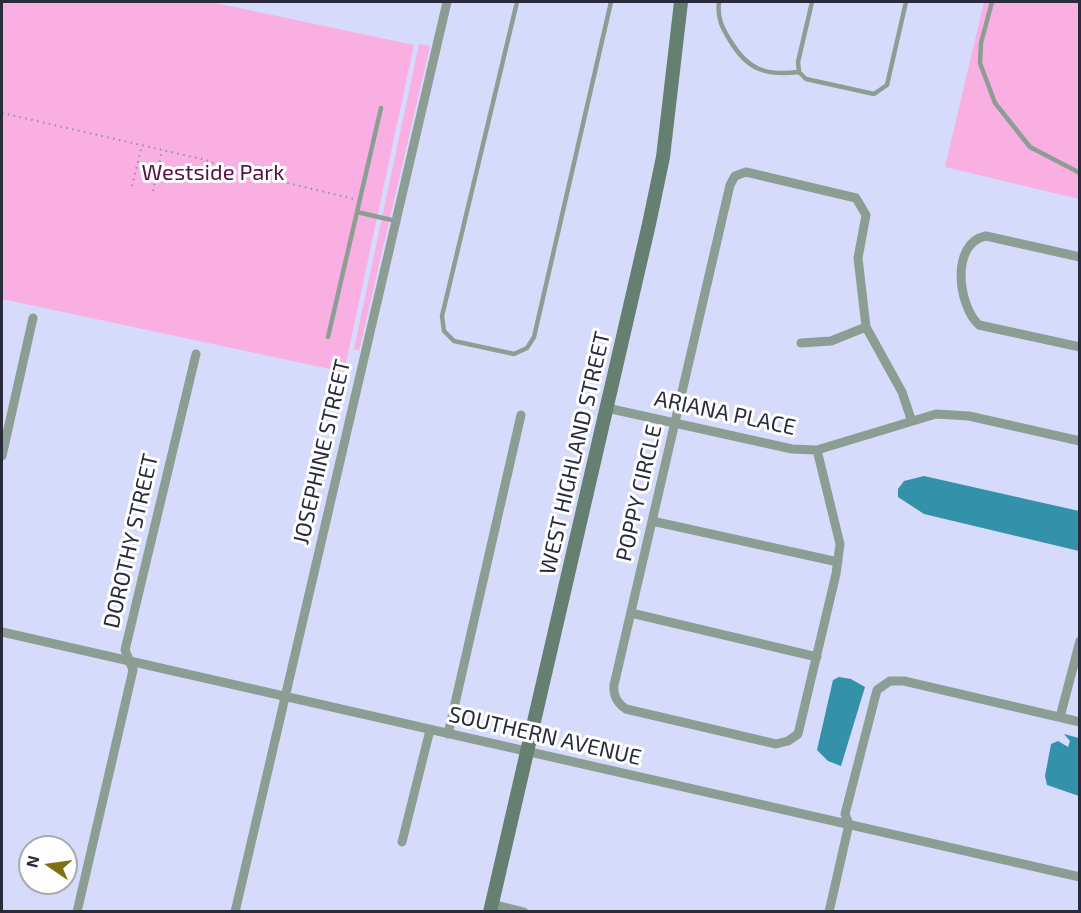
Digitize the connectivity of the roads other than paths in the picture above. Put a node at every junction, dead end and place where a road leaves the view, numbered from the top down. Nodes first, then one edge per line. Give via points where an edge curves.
1 (447, 2) edge
2 (517, 2) edge
3 (611, 2) edge
4 (681, 2) edge
5 (718, 2) edge
6 (812, 2) edge
7 (906, 2) edge
8 (992, 2) edge
9 (799, 72) junction
10 (381, 108) dead end
11 (1080, 173) edge
12 (357, 212) junction
13 (396, 221) junction
14 (1080, 257) edge
15 (33, 318) dead end
16 (866, 327) junction
17 (328, 337) dead end
18 (801, 343) dead end
19 (1080, 347) edge
20 (196, 354) dead end
21 (607, 408) junction
22 (521, 415) dead end
23 (911, 419) junction
24 (675, 423) junction
25 (1080, 441) edge
26 (817, 450) junction
27 (2, 456) edge
28 (652, 521) junction
29 (838, 562) junction
30 (631, 613) junction
31 (2, 632) edge
32 (1080, 641) edge
33 (817, 657) junction
34 (129, 661) junction
35 (285, 696) junction
36 (1060, 717) junction
37 (1080, 722) edge
38 (430, 730) junction
39 (448, 734) junction
40 (526, 751) junction
41 (849, 824) junction
42 (402, 842) dead end
43 (1079, 876) edge
44 (491, 908) edge
45 (77, 912) edge
46 (235, 912) edge
47 (524, 912) edge
48 (829, 912) edge

1 - 13 street, JOSEPHINE STREET
2 - 3 lane via 442,316 444,331 454,341 514,354 527,348 534,337
4 - 21 street, WEST HIGHLAND STREET via 663,157
5 - 9 lane via 720,21 741,58 760,70
6 - 9 lane
7 - 9 lane via 887,85 882,91 866,93 843,88 806,79
8 - 11 lane via 980,63 995,103 1030,147
10 - 12 lane
12 - 13 lane
12 - 17 lane
13 - 35 street, JOSEPHINE STREET
14 - 19 street via 986,236 967,246 961,274 969,314 979,325
15 - 27 street
16 - 18 street via 831,341
16 - 23 street, POPPY CIRCLE via 902,392
16 - 24 street, POPPY CIRCLE via 858,258 866,215 860,202 739,173 730,185
20 - 34 street, DOROTHY STREET via 125,650
21 - 24 street, ARIANA PLACE
21 - 40 street, WEST HIGHLAND STREET
22 - 39 street
23 - 25 street, ARIANA PLACE via 936,414 969,416
23 - 26 street, ARIANA PLACE
24 - 26 street, ARIANA PLACE via 782,448
24 - 28 street, POPPY CIRCLE
26 - 29 street, POPPY CIRCLE via 839,537
28 - 29 street
28 - 30 street, POPPY CIRCLE
29 - 33 street, POPPY CIRCLE
30 - 33 street
30 - 33 street, POPPY CIRCLE via 613,692 626,709 776,744 788,741 794,739 800,728
31 - 34 street, SOUTHERN AVENUE
32 - 36 street
34 - 35 street, SOUTHERN AVENUE
34 - 45 street, DOROTHY STREET via 133,670
35 - 38 street, SOUTHERN AVENUE
35 - 46 street, JOSEPHINE STREET
36 - 37 street
36 - 41 street via 903,681 884,684 873,697 845,814
38 - 39 street, SOUTHERN AVENUE
38 - 42 street
39 - 40 street, SOUTHERN AVENUE
40 - 41 street, SOUTHERN AVENUE
40 - 44 street, WEST HIGHLAND STREET
41 - 43 street, SOUTHERN AVENUE
41 - 48 street
44 - 47 street

